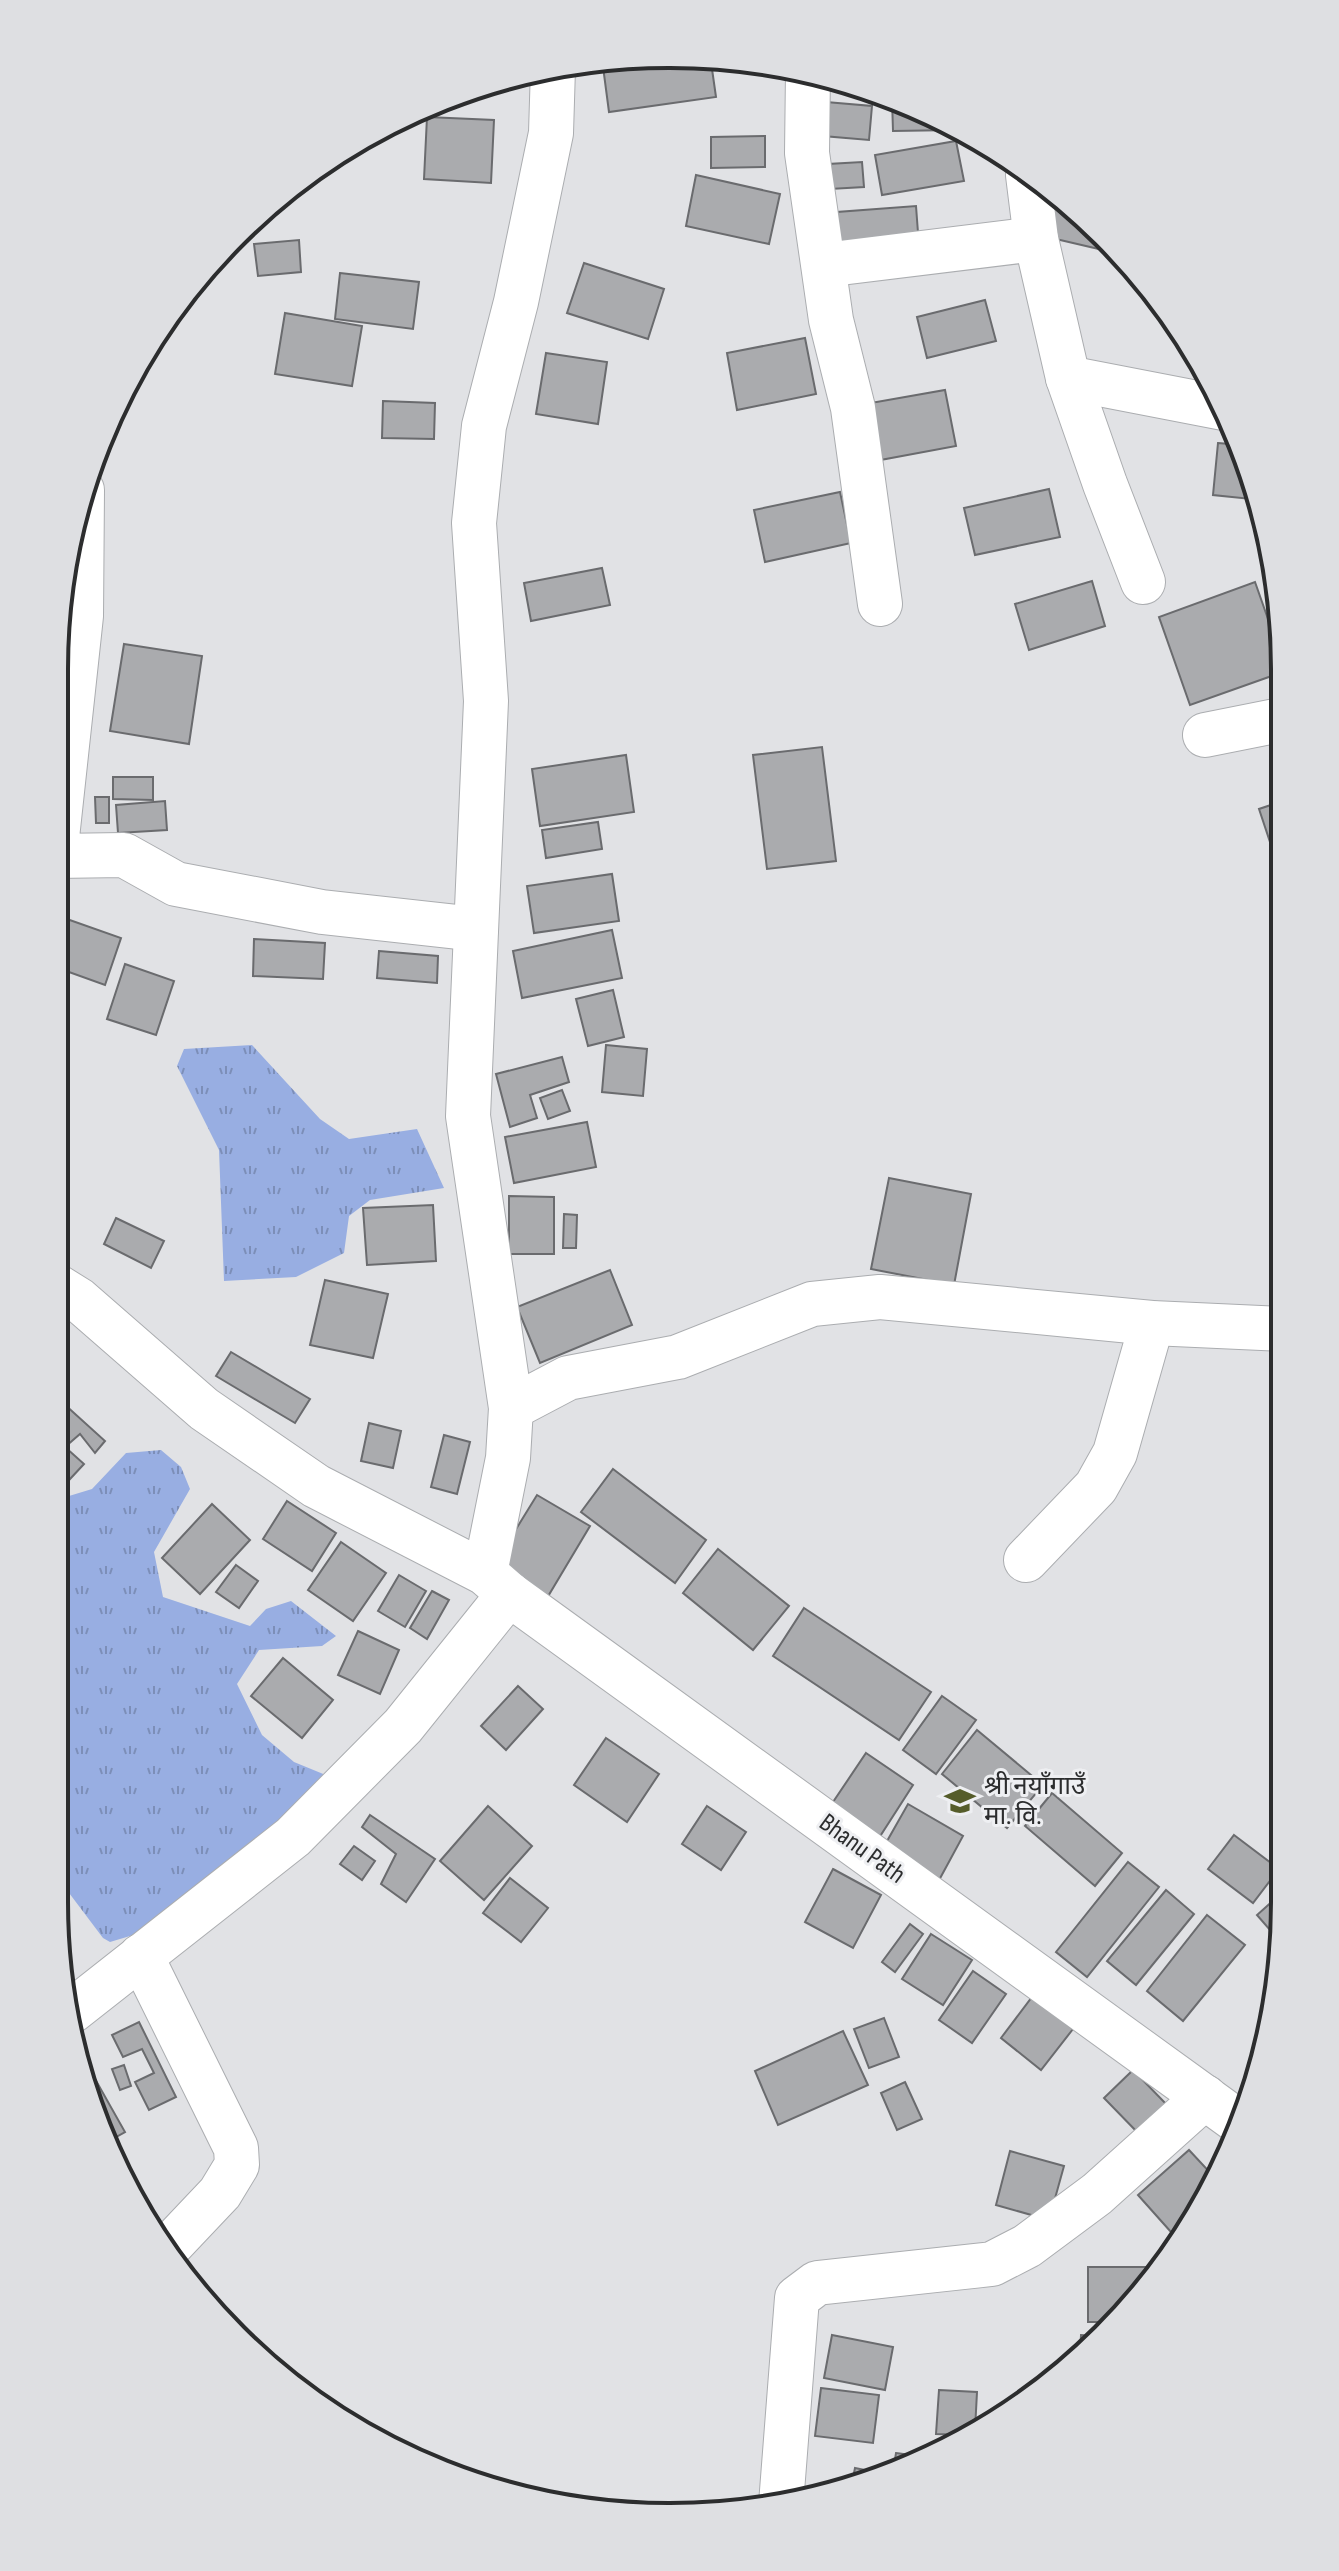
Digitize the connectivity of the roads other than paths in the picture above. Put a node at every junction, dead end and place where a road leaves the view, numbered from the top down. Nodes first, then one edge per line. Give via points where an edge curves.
1 (553, 80) edge
2 (808, 84) edge
3 (1030, 187) edge
4 (1036, 239) junction
5 (824, 265) junction
6 (1068, 378) junction
7 (1210, 406) edge
8 (82, 545) edge
9 (1143, 582) dead end
10 (880, 604) dead end
11 (1271, 722) edge
12 (1205, 735) dead end
13 (68, 736) edge
14 (68, 856) edge
15 (476, 929) junction
16 (68, 1293) edge
17 (1152, 1323) junction
18 (1271, 1328) edge
19 (511, 1408) junction
20 (1026, 1560) dead end
21 (497, 1583) junction
22 (141, 1956) junction
23 (78, 2006) edge
24 (1205, 2097) junction
25 (1231, 2116) edge
26 (173, 2242) edge
27 (782, 2492) edge

1 - 15 street via 551,133 484,426 474,523 486,701
2 - 5 street via 807,153
3 - 4 street
4 - 5 street
4 - 6 street
5 - 10 street via 831,320 853,408
6 - 7 street
6 - 9 street
8 - 13 street via 81,616
11 - 12 street
14 - 15 street via 124,855 176,884 322,912
15 - 19 street via 468,1116
16 - 21 street, Bhanu Path via 204,1409 316,1486
17 - 18 street
17 - 19 street via 880,1297 812,1304 678,1357 568,1378
17 - 20 street via 1115,1453 1096,1487
19 - 21 street
21 - 22 street via 403,1726 293,1837
21 - 24 street, Bhanu Path
22 - 23 street
22 - 26 street via 236,2148 237,2165 220,2193
24 - 25 street, Bhanu Path
24 - 27 street via 1097,2194 1027,2246 992,2264 817,2283 797,2298

